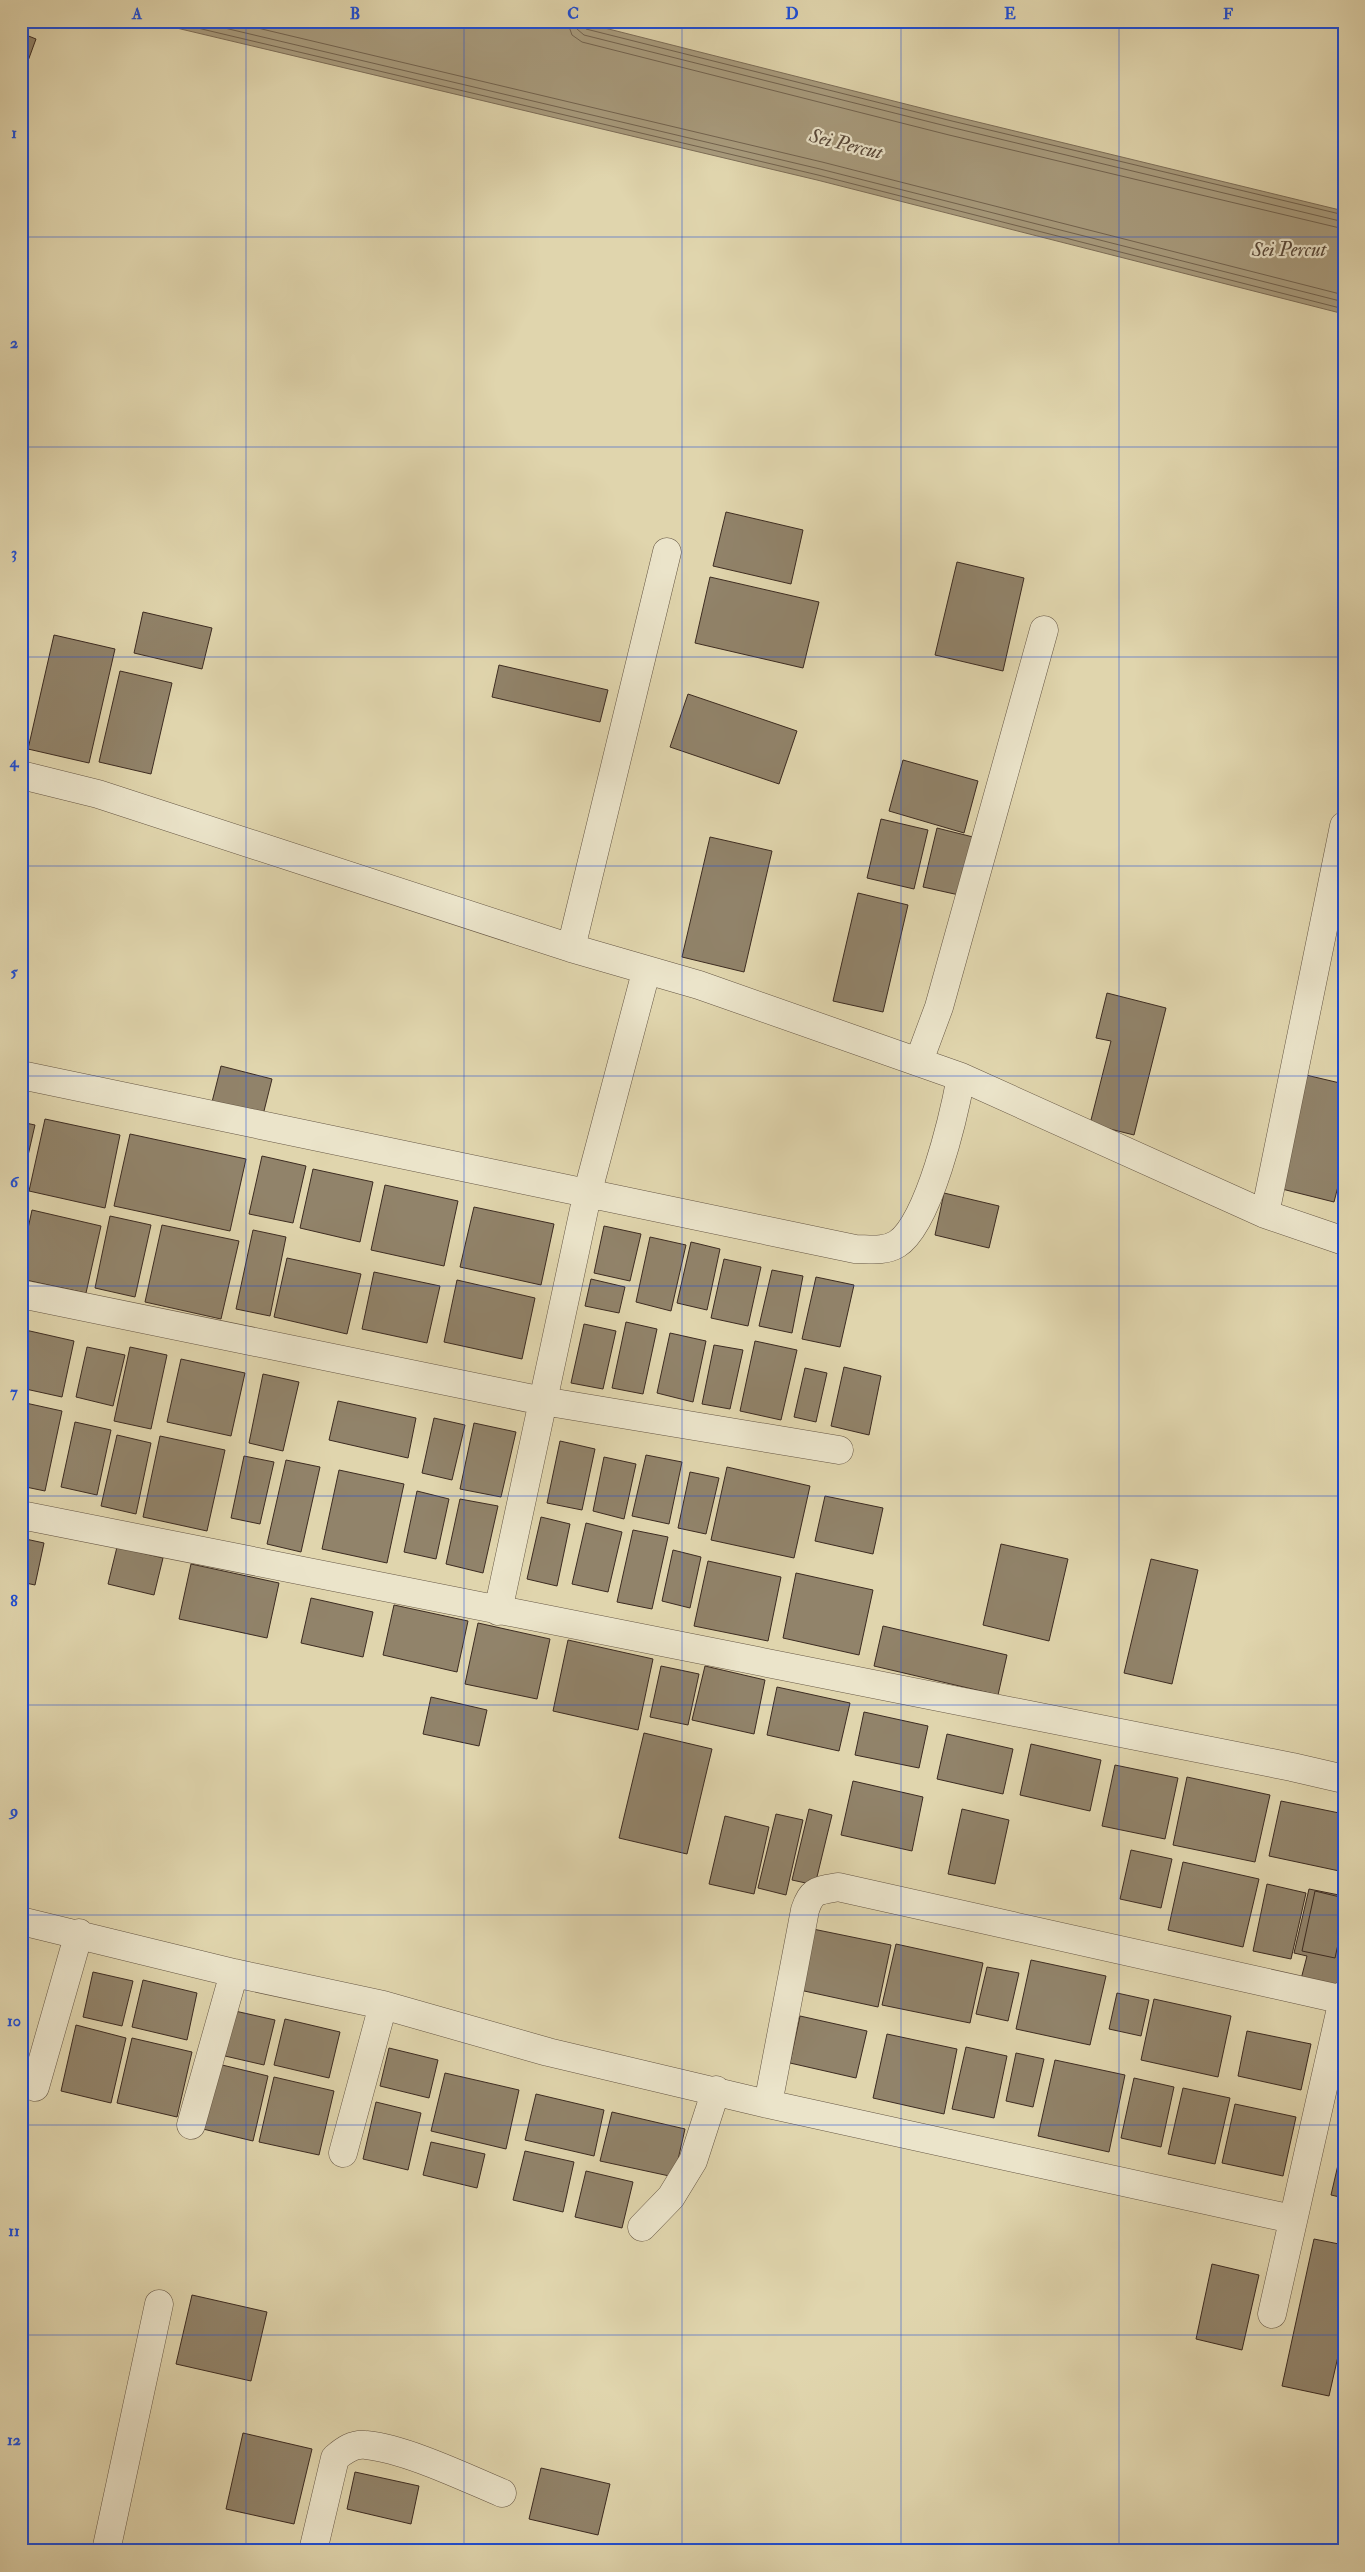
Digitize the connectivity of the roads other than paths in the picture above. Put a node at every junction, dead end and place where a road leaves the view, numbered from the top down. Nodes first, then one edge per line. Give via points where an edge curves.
1 (667, 552) dead end
2 (1044, 630) dead end
3 (21, 775) edge
4 (1344, 826) edge
5 (571, 948) junction
6 (646, 972) junction
7 (919, 1061) junction
8 (21, 1075) edge
9 (961, 1077) junction
10 (588, 1191) junction
11 (1265, 1214) junction
12 (1344, 1241) edge
13 (21, 1294) edge
14 (543, 1401) junction
15 (839, 1450) dead end
16 (21, 1515) edge
17 (498, 1611) junction
18 (1344, 1779) edge
19 (21, 1920) edge
20 (80, 1933) junction
21 (234, 1972) junction
22 (1343, 1998) edge
23 (383, 2005) junction
24 (35, 2087) dead end
25 (716, 2090) junction
26 (768, 2104) junction
27 (191, 2125) dead end
28 (343, 2153) dead end
29 (1292, 2219) junction
30 (642, 2227) dead end
31 (159, 2304) dead end
32 (1272, 2314) dead end
33 (502, 2493) dead end
34 (106, 2551) edge
35 (313, 2551) edge

1 - 5 street
2 - 7 street via 939,1007
3 - 5 street via 107,797
4 - 11 street
5 - 6 street
6 - 7 street via 699,985
6 - 10 street
7 - 9 street
8 - 10 street
9 - 10 street via 937,1172 912,1231 897,1244 883,1250 855,1249
9 - 11 street
10 - 14 street
11 - 12 street
13 - 14 street
14 - 15 street
14 - 17 street
16 - 17 street
17 - 18 street
19 - 20 street
20 - 21 street
20 - 24 street
21 - 23 street
21 - 27 street
22 - 26 street via 838,1887 809,1896
22 - 29 street
23 - 25 street via 548,2052
23 - 28 street
25 - 26 street
25 - 30 street via 693,2161 671,2197
26 - 29 street
29 - 32 street
31 - 34 street
33 - 35 street via 413,2457 365,2444 346,2448 336,2458

